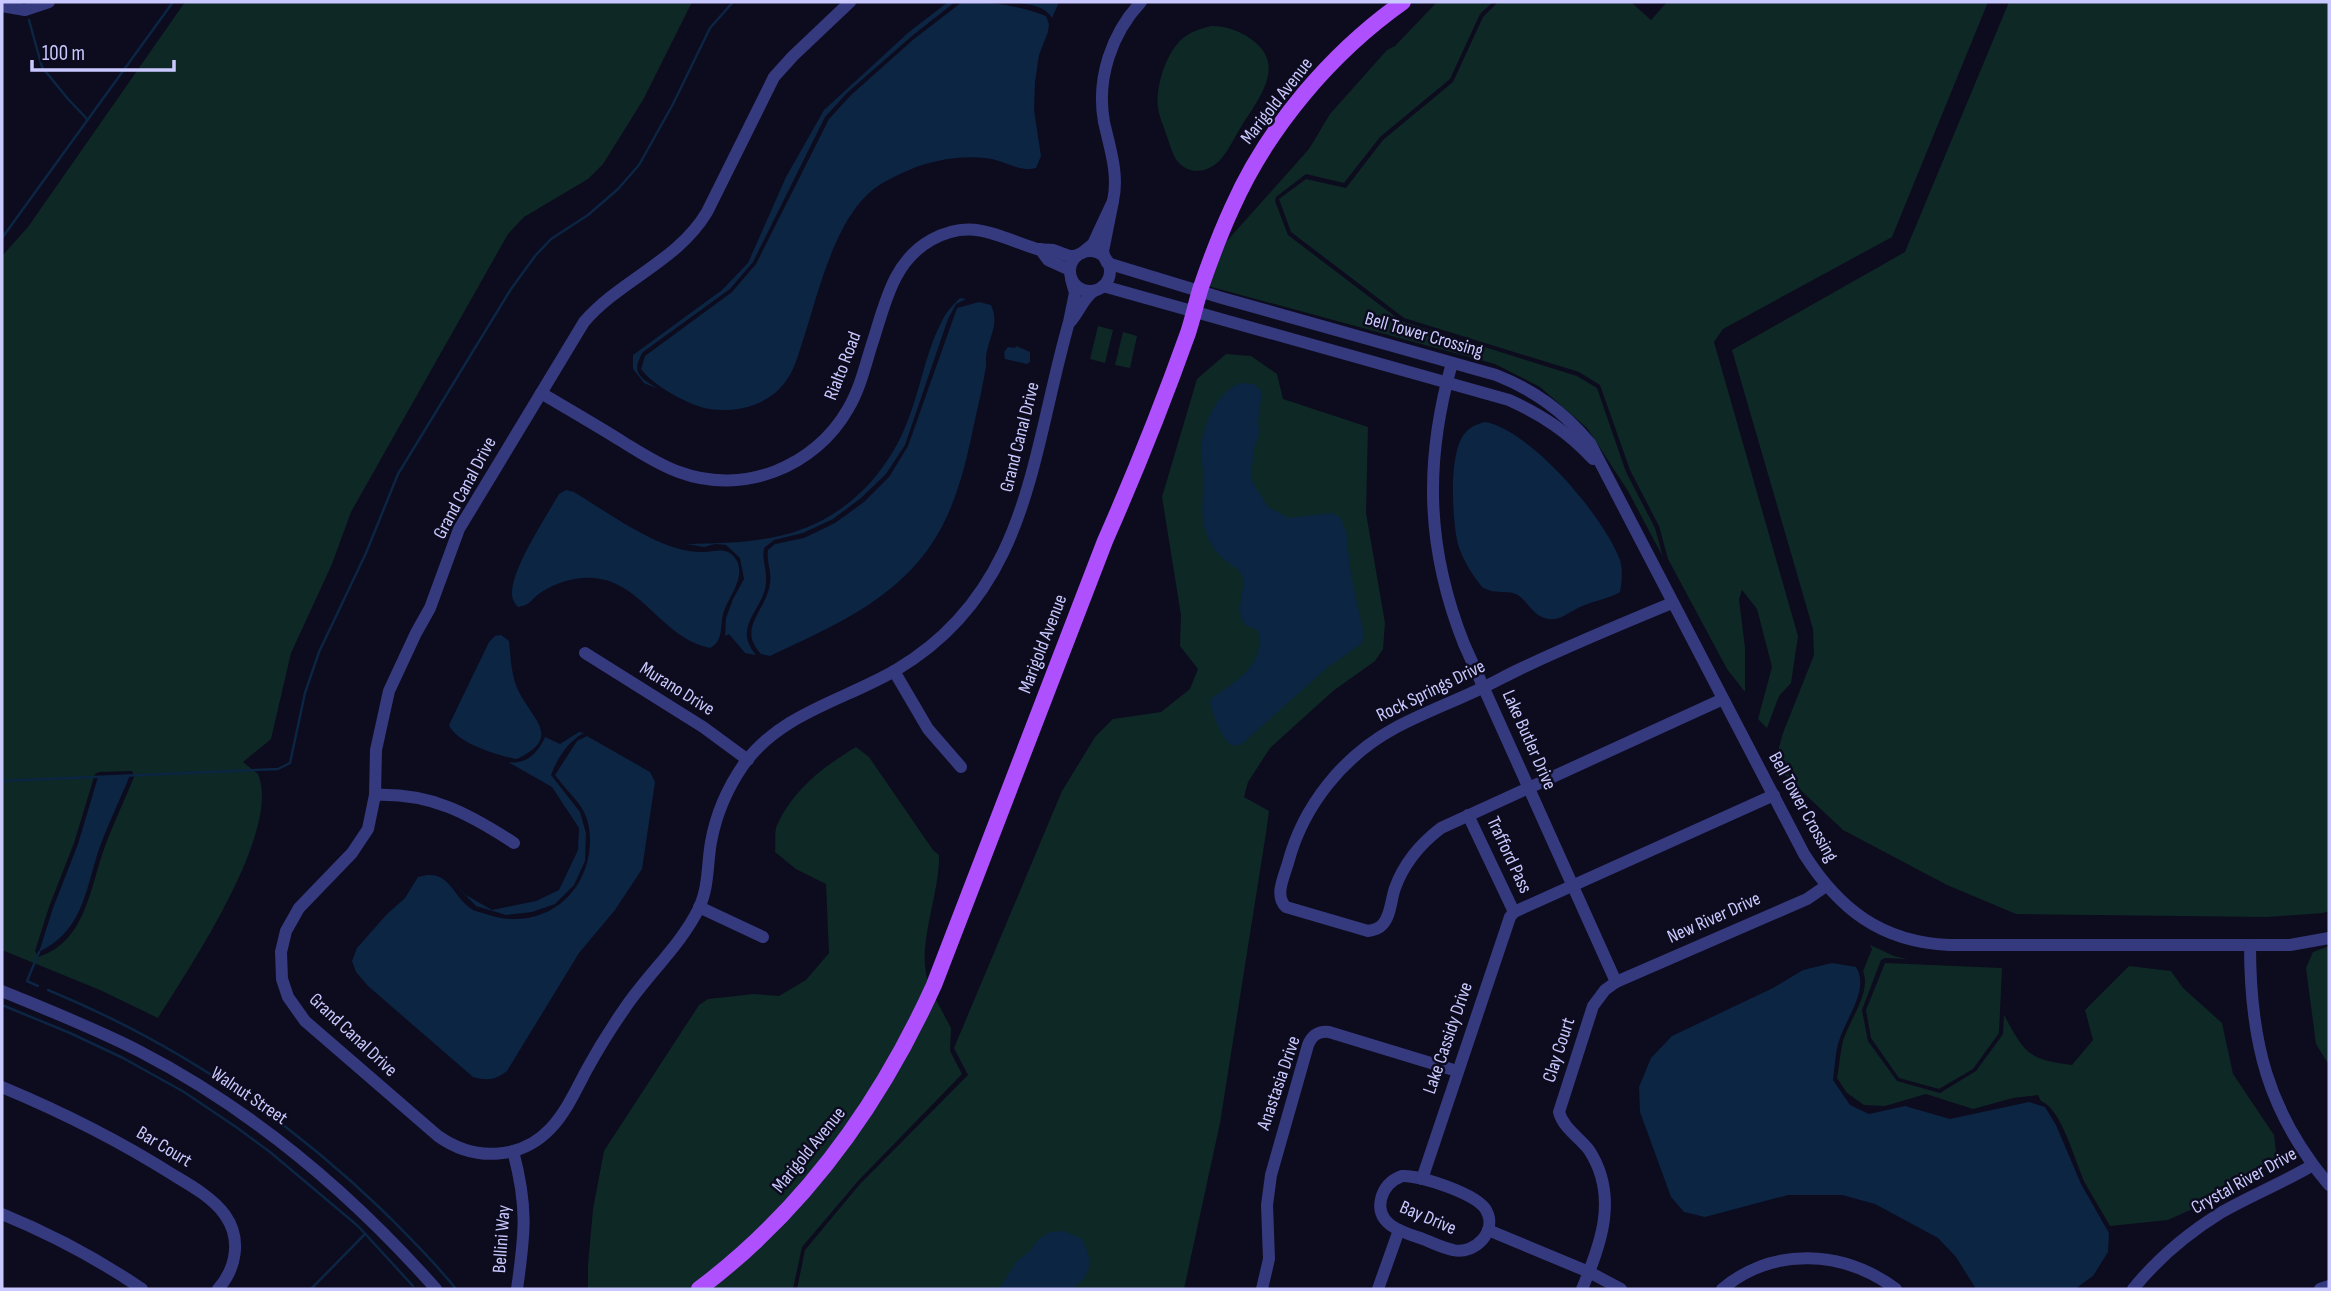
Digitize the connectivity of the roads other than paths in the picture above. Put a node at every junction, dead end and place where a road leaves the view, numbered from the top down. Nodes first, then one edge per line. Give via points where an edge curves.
1 (49, 2) edge
2 (850, 2) edge
3 (1141, 2) edge
4 (1403, 2) edge
5 (2, 6) edge
6 (1113, 201) junction
7 (1040, 249) junction
8 (1080, 254) junction
9 (1106, 261) junction
10 (1070, 275) junction
11 (1098, 288) junction
12 (1200, 292) junction
13 (1195, 312) junction
14 (1283, 315) junction
15 (1069, 322) junction
16 (1278, 334) junction
17 (1452, 363) junction
18 (1446, 383) junction
19 (541, 393) junction
20 (1602, 470) junction
21 (1672, 603) junction
22 (585, 653) dead end
23 (894, 671) junction
24 (1484, 687) junction
25 (1723, 699) junction
26 (747, 760) junction
27 (961, 767) dead end
28 (1529, 787) junction
29 (375, 795) junction
30 (1774, 795) junction
31 (1468, 814) junction
32 (514, 843) dead end
33 (1573, 886) junction
34 (1826, 886) junction
35 (699, 907) junction
36 (1514, 912) junction
37 (763, 937) dead end
38 (2329, 938) edge
39 (2250, 945) junction
40 (1616, 982) junction
41 (2, 991) edge
42 (1457, 1071) junction
43 (2, 1087) edge
44 (513, 1152) junction
45 (2313, 1165) junction
46 (1422, 1179) junction
47 (2329, 1185) edge
48 (2, 1214) edge
49 (1399, 1230) junction
50 (1488, 1230) junction
51 (1589, 1272) junction
52 (2329, 1286) edge
53 (142, 1289) edge
54 (218, 1289) edge
55 (436, 1289) edge
56 (517, 1289) edge
57 (699, 1289) edge
58 (1262, 1289) edge
59 (1378, 1289) edge
60 (1581, 1289) edge
61 (1621, 1289) edge
62 (1722, 1289) edge
63 (1896, 1289) edge
64 (2133, 1289) edge
65 (2320, 1289) edge

1 - 5 street via 25,10
2 - 19 street, Grand Canal Drive via 774,77 695,230 590,314
3 - 6 street via 1116,38 1103,82 1104,118 1116,176
4 - 12 main road, Marigold Avenue via 1338,58 1271,137 1232,208
6 - 8 street via 1093,244
6 - 9 street via 1103,247
7 - 8 street, Rialto Road
7 - 10 street, Rialto Road
7 - 19 street, Rialto Road via 970,229 950,232 921,246 893,282 845,415 810,453 762,476 716,480 681,473
8 - 9 street via 1097,253
8 - 10 street via 1072,262
9 - 11 street via 1109,274
9 - 12 street, Bell Tower Crossing
10 - 11 street via 1080,289
10 - 15 street, Grand Canal Drive via 1075,293
11 - 13 street, Bell Tower Crossing
11 - 15 street, Grand Canal Drive
12 - 13 main road, Marigold Avenue
12 - 14 street, Bell Tower Crossing
13 - 16 street, Bell Tower Crossing
13 - 57 main road, Marigold Avenue via 917,1021 881,1087 824,1169 758,1240
14 - 16 street
14 - 17 street, Bell Tower Crossing
15 - 23 street, Grand Canal Drive via 1026,496 1000,561 983,590 952,626
16 - 18 street, Bell Tower Crossing
17 - 18 street, Lake Butler Drive
17 - 20 street, Bell Tower Crossing via 1517,383 1554,406 1590,443
18 - 20 street, Bell Tower Crossing via 1509,400 1548,419 1575,439
18 - 24 street, Lake Butler Drive via 1434,454 1434,538 1445,592
19 - 29 street, Grand Canal Drive via 459,529 441,584 389,691 376,750
20 - 21 street, Bell Tower Crossing
21 - 24 street, Rock Springs Drive
21 - 25 street, Bell Tower Crossing
22 - 26 street, Murano Drive
23 - 26 street, Grand Canal Drive via 805,713
23 - 27 street via 928,729
24 - 28 street, Lake Butler Drive
24 - 31 street, Rock Springs Drive via 1393,729 1339,771 1314,802 1297,837 1280,893 1282,903 1375,930 1385,923 1395,888 1415,852 1441,828
25 - 28 street, Rock Springs Drive
25 - 30 street, Bell Tower Crossing
26 - 35 street, Grand Canal Drive via 717,816
28 - 31 street, Rock Springs Drive
28 - 33 street, Lake Butler Drive
29 - 32 street via 399,794 461,810
29 - 44 street, Grand Canal Drive via 371,820 358,846 290,923 281,952 288,997 305,1021 447,1143 481,1154
30 - 33 street
30 - 34 street, Bell Tower Crossing
31 - 36 street, Trafford Pass
33 - 36 street
33 - 40 street
34 - 39 street, Bell Tower Crossing via 1864,920 1924,943
34 - 40 street, New River Drive via 1807,899
35 - 37 street
35 - 44 street, Grand Canal Drive via 626,1007 560,1118 536,1141
36 - 42 street, Lake Cassidy Drive
38 - 39 street, Bell Tower Crossing via 2290,945
39 - 45 street via 2253,1019 2263,1066 2283,1115
40 - 51 street, Clay Court via 1593,1006 1560,1107 1563,1122 1594,1159 1604,1190 1603,1231
41 - 55 street, Walnut Street via 136,1050 250,1119 352,1201
42 - 46 street, Lake Cassidy Drive
42 - 58 street, Anastasia Drive via 1329,1032 1312,1037 1270,1175 1269,1259
43 - 54 street, Bar Court via 107,1136 220,1208 232,1226 235,1247 230,1272
44 - 56 street, Bellini Way via 526,1216
45 - 47 street
45 - 64 street, Crystal River Drive via 2200,1227 2164,1255
46 - 49 street, Bay Drive via 1397,1178 1383,1193 1382,1214
46 - 50 street, Bay Drive via 1476,1200 1486,1209
48 - 53 street via 81,1251
49 - 50 street, Bay Drive via 1461,1251 1478,1245
49 - 59 street
50 - 51 street
51 - 60 street, Clay Court
51 - 61 street
52 - 65 street
62 - 63 street via 1743,1274 1793,1258 1849,1264

